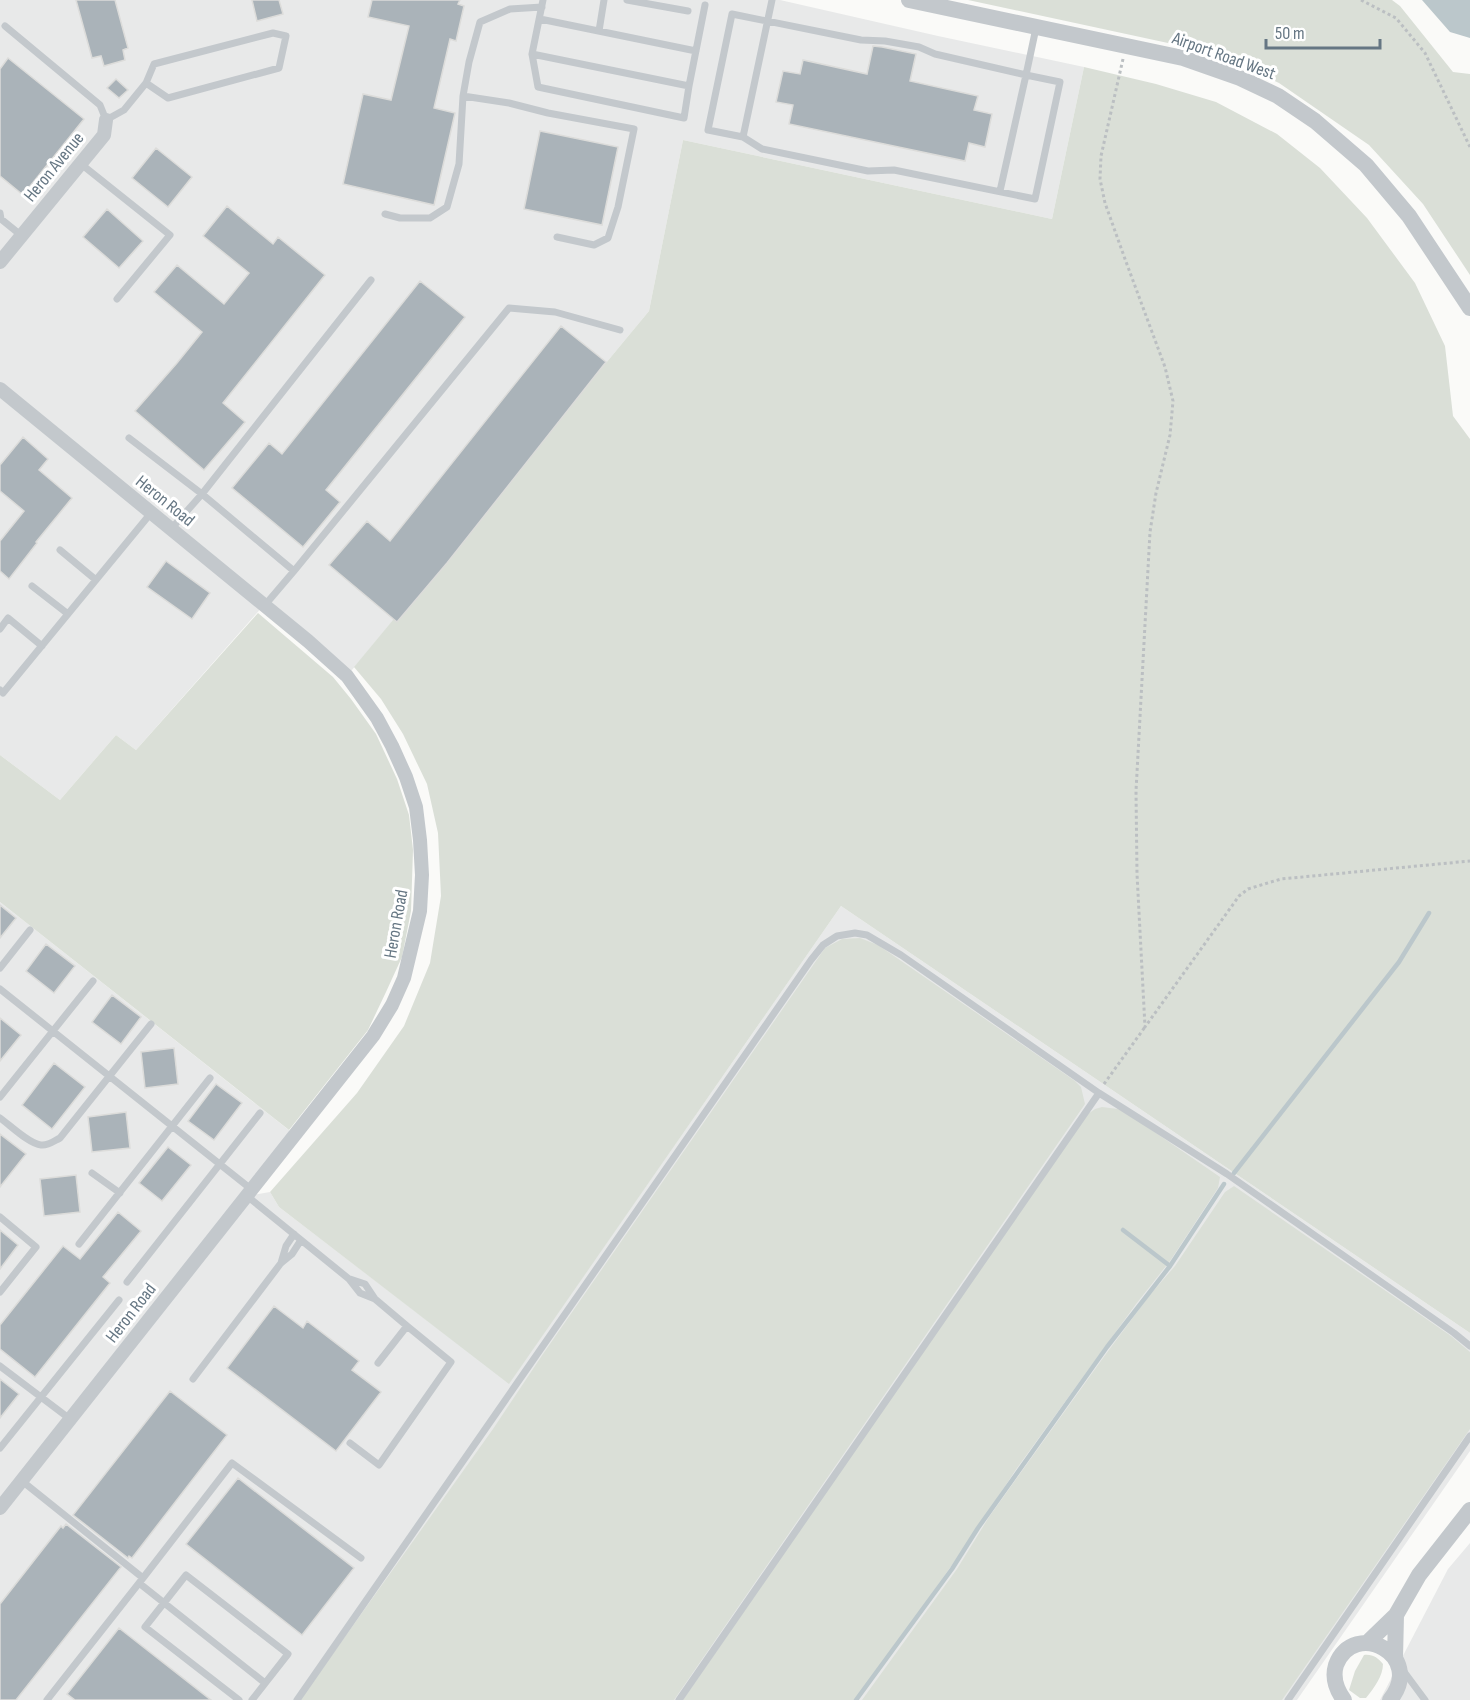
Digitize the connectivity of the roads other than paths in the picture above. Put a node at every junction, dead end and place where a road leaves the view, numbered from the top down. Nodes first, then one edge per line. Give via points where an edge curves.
1 (604, 0) edge
2 (627, 0) edge
3 (772, 0) edge
4 (909, 0) edge
5 (543, 4) edge
6 (705, 5) dead end
7 (688, 11) dead end
8 (540, 19) junction
9 (768, 21) junction
10 (1036, 26) junction
11 (5, 27) dead end
12 (599, 31) junction
13 (696, 51) junction
14 (532, 54) junction
15 (1026, 75) junction
16 (146, 83) junction
17 (689, 86) junction
18 (464, 96) junction
19 (106, 120) junction
20 (743, 137) junction
21 (81, 164) junction
22 (1000, 191) junction
23 (0, 213) edge
24 (385, 214) dead end
25 (21, 236) junction
26 (557, 237) dead end
27 (0, 262) edge
28 (372, 280) dead end
29 (117, 299) dead end
30 (1470, 308) edge
31 (620, 330) dead end
32 (0, 390) edge
33 (129, 438) dead end
34 (202, 494) junction
35 (151, 513) junction
36 (171, 529) junction
37 (60, 550) dead end
38 (294, 571) junction
39 (96, 580) junction
40 (32, 586) dead end
41 (265, 605) junction
42 (68, 614) junction
43 (0, 628) edge
44 (42, 646) junction
45 (0, 690) edge
46 (30, 930) dead end
47 (0, 968) edge
48 (93, 981) dead end
49 (0, 988) edge
50 (151, 1024) dead end
51 (54, 1031) junction
52 (109, 1075) junction
53 (210, 1078) dead end
54 (1099, 1093) junction
55 (0, 1097) edge
56 (260, 1113) dead end
57 (0, 1118) edge
58 (173, 1125) junction
59 (220, 1163) junction
60 (92, 1173) dead end
61 (249, 1192) junction
62 (120, 1193) junction
63 (0, 1218) edge
64 (294, 1234) junction
65 (302, 1240) junction
66 (79, 1244) dead end
67 (281, 1263) junction
68 (127, 1282) dead end
69 (0, 1292) edge
70 (119, 1300) dead end
71 (407, 1326) junction
72 (1470, 1346) edge
73 (378, 1363) dead end
74 (0, 1366) edge
75 (193, 1380) dead end
76 (40, 1397) junction
77 (70, 1419) junction
78 (1470, 1436) edge
79 (350, 1443) dead end
80 (0, 1448) edge
81 (21, 1481) junction
82 (0, 1508) edge
83 (1470, 1510) edge
84 (361, 1558) dead end
85 (141, 1581) junction
86 (164, 1603) junction
87 (1396, 1615) junction
88 (1367, 1643) junction
89 (1397, 1661) junction
90 (265, 1683) junction
91 (1340, 1697) edge
92 (47, 1700) edge
93 (239, 1700) edge
94 (252, 1700) edge
95 (297, 1700) edge
96 (679, 1700) edge
97 (1288, 1700) edge
98 (1391, 1700) edge
99 (1425, 1700) edge

1 - 12 lane
2 - 7 lane
3 - 9 lane
4 - 10 street, Airport Road West
5 - 8 lane
5 - 18 lane via 510,9 480,22
6 - 13 lane
8 - 12 lane
8 - 14 lane
9 - 15 lane via 919,47
9 - 20 lane
9 - 20 lane via 732,14 708,130
10 - 15 lane
10 - 30 street, Airport Road West via 1183,58 1278,96 1315,121 1366,165 1409,216
11 - 19 lane via 100,105
12 - 13 lane
13 - 17 lane
14 - 17 lane
14 - 17 lane via 538,87 684,118
15 - 22 lane
15 - 22 lane via 1060,82 1035,199
16 - 16 lane via 154,64 273,33 286,36 279,68 168,98
16 - 19 lane via 124,110
18 - 24 lane via 459,164 447,207 430,218
18 - 26 lane via 634,129 608,238 594,244
19 - 21 street, Heron Avenue via 104,135
20 - 22 lane via 762,149 868,171 894,170
21 - 25 street, Heron Avenue
21 - 29 lane via 170,235
23 - 25 lane via 1,219
25 - 27 street, Heron Avenue
28 - 34 lane
31 - 38 lane via 555,312 509,308
32 - 35 street, Heron Road
33 - 34 lane
34 - 36 lane
34 - 38 lane
35 - 36 street, Heron Road
35 - 39 lane
36 - 41 street, Heron Road
37 - 39 lane
38 - 41 lane
39 - 42 lane
40 - 42 lane
41 - 61 street, Heron Road via 347,676 377,718 416,807 422,875 420,911 404,978 392,1005 350,1066
42 - 44 lane
43 - 44 lane via 8,618
44 - 45 lane via 3,693
46 - 47 lane
48 - 51 lane
49 - 51 lane
50 - 52 lane
51 - 52 lane
51 - 55 lane
52 - 57 lane via 60,1138 49,1144 32,1142
52 - 58 lane
53 - 58 lane
54 - 72 lane via 1227,1174
54 - 95 lane via 867,935 837,936 823,945
54 - 96 lane
56 - 59 lane
58 - 59 lane
58 - 62 lane
59 - 61 lane
59 - 68 lane
60 - 62 lane
61 - 64 lane
61 - 77 street, Heron Road
62 - 66 lane
63 - 69 lane via 36,1247
64 - 65 lane
64 - 67 lane
65 - 67 lane
65 - 71 lane via 360,1293 375,1299
67 - 75 lane
70 - 76 lane
71 - 73 lane
71 - 79 lane via 451,1362 379,1465
74 - 76 lane
76 - 77 lane
76 - 80 lane
77 - 81 street, Heron Road
78 - 97 lane
81 - 82 street, Heron Road
81 - 85 lane
83 - 87 street via 1419,1575
84 - 85 lane via 232,1463
85 - 86 lane
85 - 92 lane
86 - 90 lane
86 - 90 lane via 186,1575 288,1654
86 - 93 lane via 145,1627
87 - 88 street
87 - 89 street
88 - 89 street via 1388,1650
88 - 91 street via 1356,1645 1339,1659 1334,1682
89 - 98 street via 1400,1683
89 - 99 lane
90 - 94 lane

